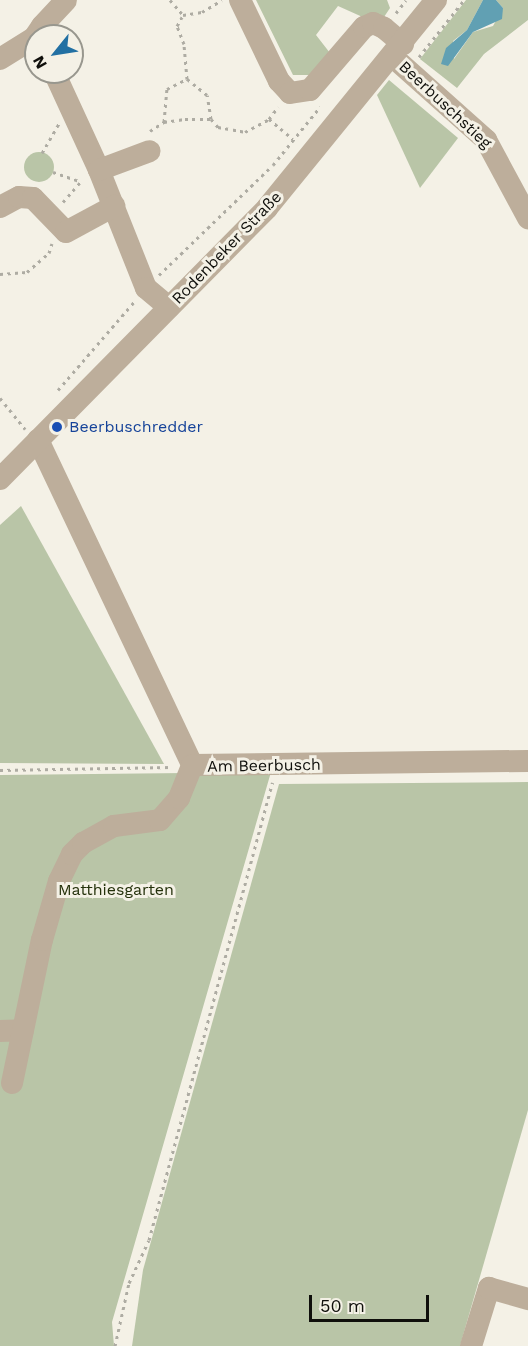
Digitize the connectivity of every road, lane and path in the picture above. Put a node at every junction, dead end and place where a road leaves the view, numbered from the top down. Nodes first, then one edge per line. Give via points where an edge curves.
1 (66, 0) edge
2 (170, 0) edge
3 (222, 0) edge
4 (240, 0) edge
5 (406, 0) edge
6 (436, 0) edge
7 (464, 0) edge
8 (183, 15) junction
9 (47, 24) edge
10 (384, 28) junction
11 (24, 46) edge
12 (401, 57) junction
13 (0, 59) edge
14 (187, 80) junction
15 (60, 84) edge
16 (290, 93) junction
17 (324, 102) dead end
18 (74, 114) junction
19 (211, 119) junction
20 (269, 119) junction
21 (164, 122) junction
22 (293, 140) junction
23 (42, 153) dead end
24 (142, 153) joint
25 (99, 170) junction
26 (53, 172) dead end
27 (79, 181) dead end
28 (114, 206) junction
29 (0, 207) edge
30 (528, 218) edge
31 (146, 288) junction
32 (170, 307) junction
33 (55, 394) dead end
34 (0, 398) edge
35 (28, 432) junction
36 (0, 479) edge
37 (528, 761) edge
38 (192, 765) junction
39 (277, 766) junction
40 (0, 770) edge
41 (23, 1030) junction
42 (0, 1031) edge
43 (12, 1083) dead end
44 (528, 1299) edge
45 (115, 1346) edge
46 (471, 1346) edge

1 - 9 street
2 - 8 path
3 - 8 path via 202,12
4 - 16 street via 279,81
5 - 10 path
6 - 12 street, Rodenbeker Straße
7 - 12 path
8 - 14 path via 177,26 184,44
10 - 12 street, Beerbuschstieg
10 - 16 street via 373,23 364,27 310,90
11 - 13 street
12 - 30 street, Beerbuschstieg via 486,140
12 - 32 street, Rodenbeker Straße via 294,178
14 - 19 path via 207,95
14 - 21 path via 168,89
15 - 18 street
16 - 20 path
17 - 22 path
18 - 23 path via 55,127
18 - 25 street
19 - 20 path via 218,127 245,132
19 - 21 path
20 - 22 path
21 - 24 path via 148,133
22 - 31 path via 273,165
24 - 25 street
25 - 28 street
26 - 27 path
28 - 29 street via 66,232 33,198 19,197
28 - 31 street
31 - 32 street
31 - 33 path
32 - 35 street, Rodenbeker Straße
34 - 35 path
35 - 36 street, Rodenbeker Straße
35 - 38 street
37 - 39 street, Am Beerbusch
38 - 39 street, Am Beerbusch
38 - 40 path, Am Beerbusch
38 - 41 street via 179,798 160,820 114,826 83,843 72,854 42,940
39 - 45 path via 150,1240 129,1283
41 - 42 street
41 - 43 street
44 - 46 street via 489,1288

